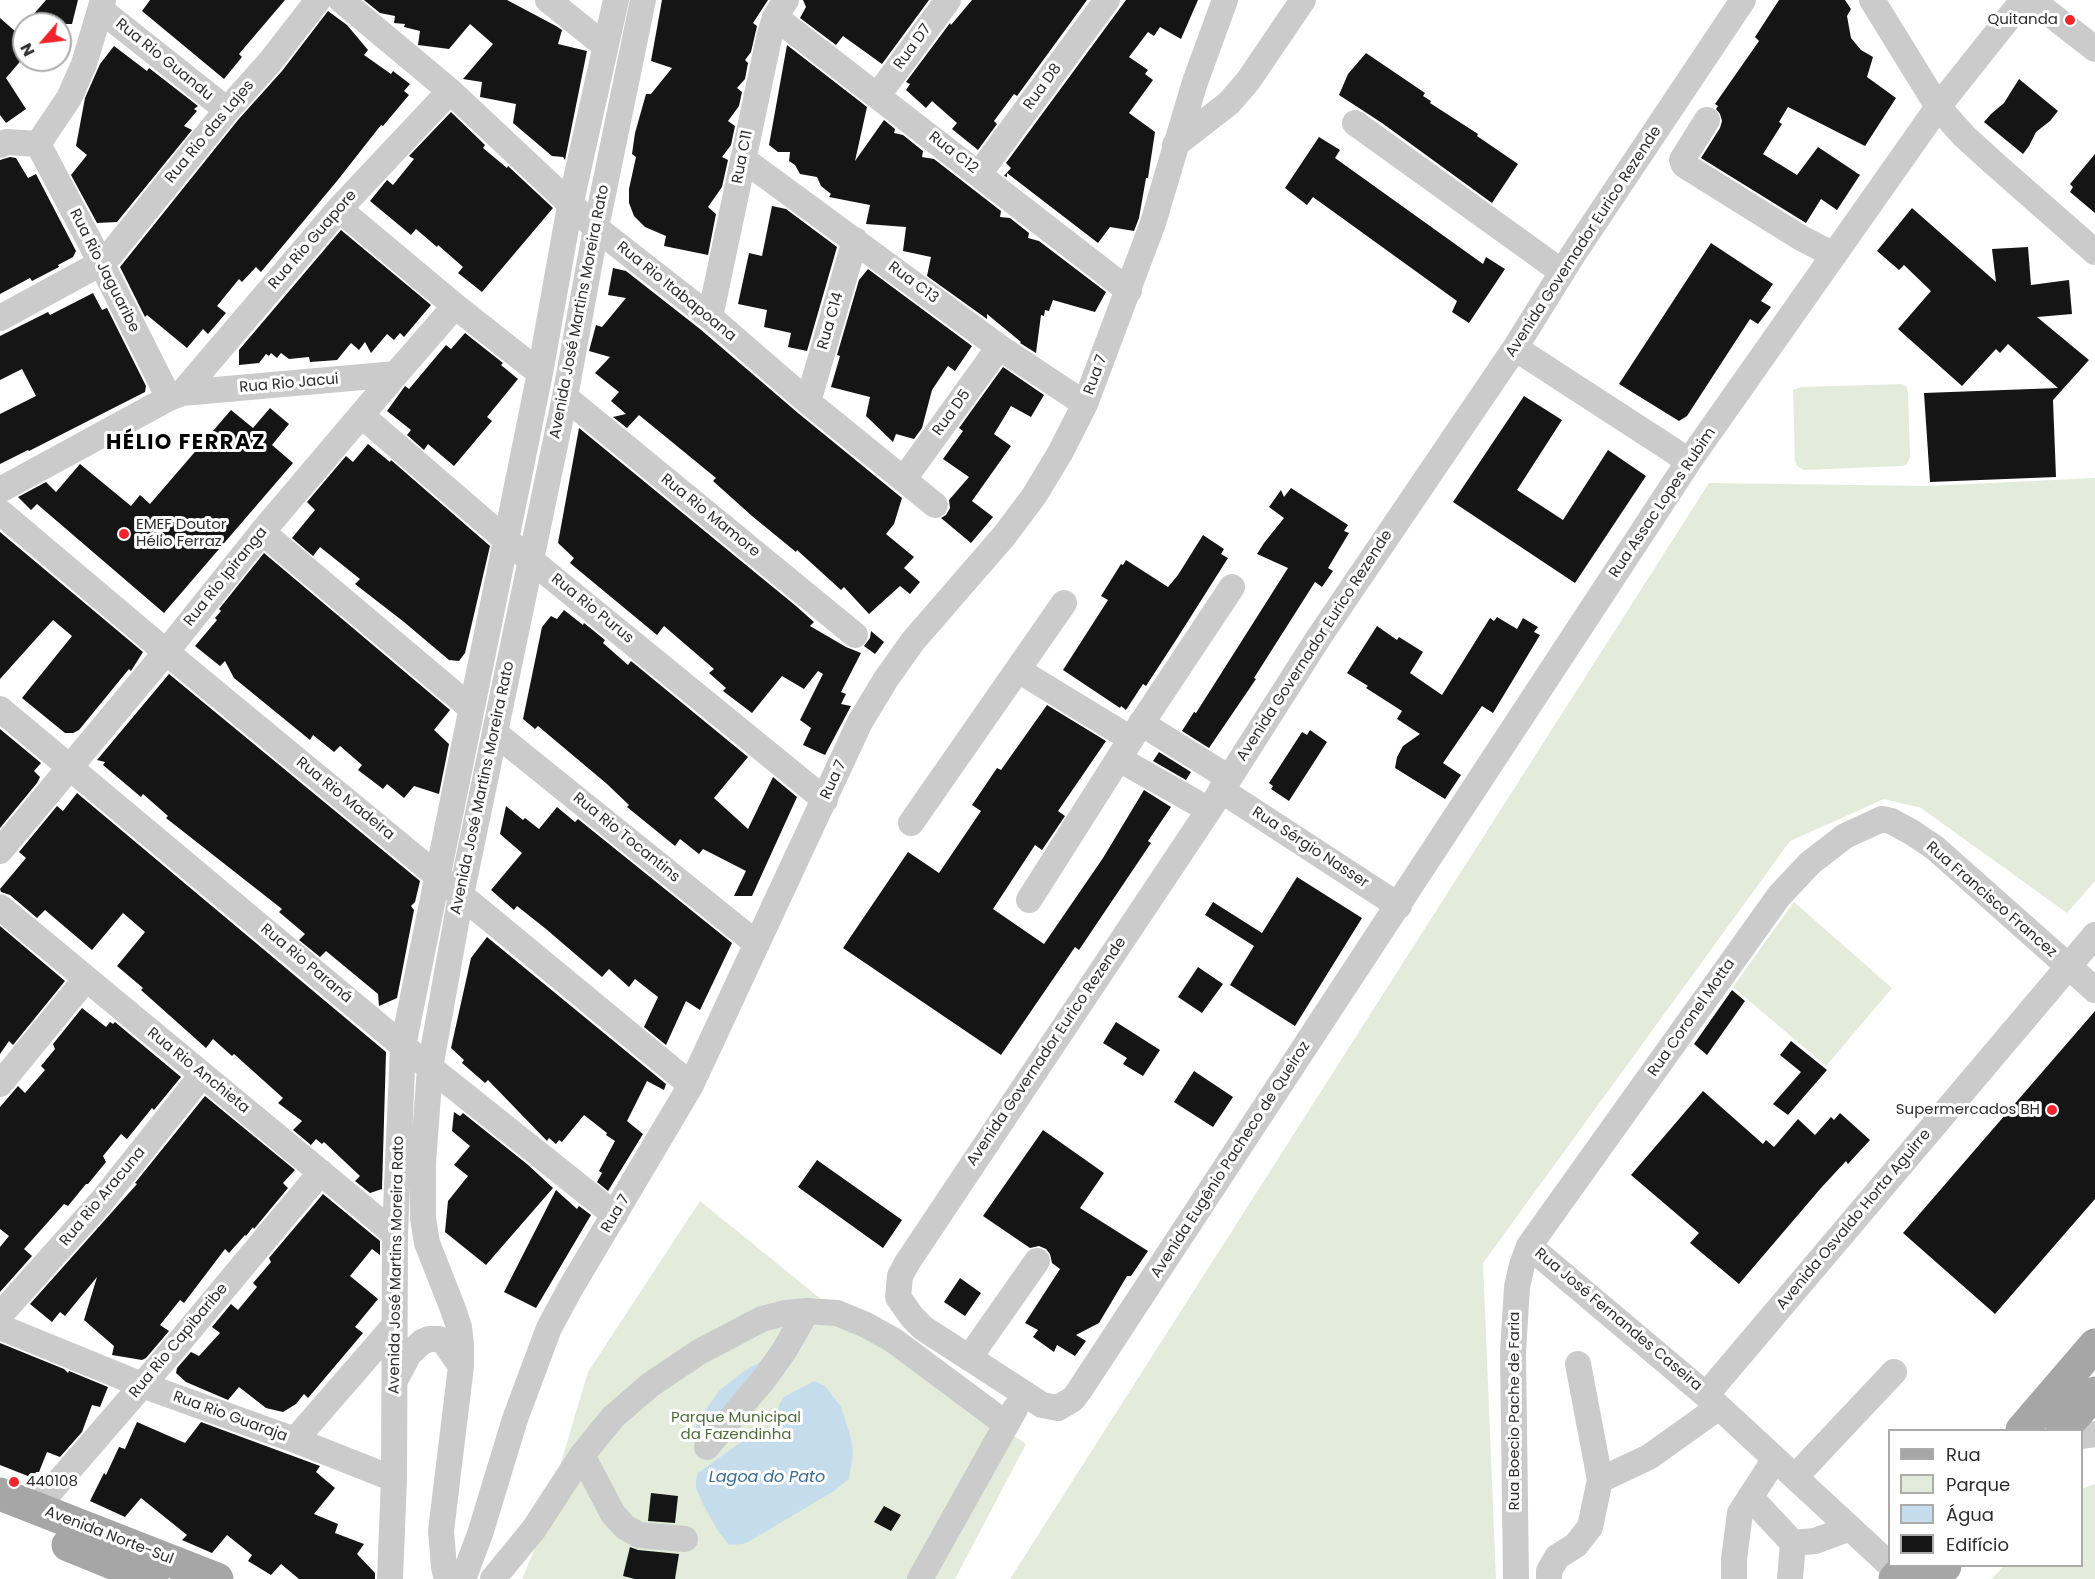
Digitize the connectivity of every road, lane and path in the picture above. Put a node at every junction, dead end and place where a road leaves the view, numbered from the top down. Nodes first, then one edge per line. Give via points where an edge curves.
1 (318, 0) edge
2 (340, 0) edge
3 (548, 0) edge
4 (616, 0) edge
5 (643, 0) edge
6 (948, 0) edge
7 (1107, 0) edge
8 (1225, 0) edge
9 (1303, 0) edge
10 (1743, 0) edge
11 (1872, 0) edge
12 (2023, 0) edge
13 (2032, 0) edge
14 (102, 5) edge
15 (781, 8) edge
16 (605, 46) junction
17 (2095, 48) edge
18 (450, 91) junction
19 (878, 95) junction
20 (1938, 107) junction
21 (227, 110) junction
22 (1707, 120) dead end
23 (1355, 123) dead end
24 (2, 140) edge
25 (38, 144) junction
26 (1175, 145) junction
27 (743, 159) junction
28 (979, 174) junction
29 (570, 206) junction
30 (339, 209) junction
31 (596, 228) junction
32 (855, 240) junction
33 (2095, 252) edge
34 (1833, 255) junction
35 (101, 263) junction
36 (1562, 272) junction
37 (1129, 291) junction
38 (455, 306) junction
39 (710, 317) junction
40 (0, 318) edge
41 (999, 347) junction
42 (1515, 348) junction
43 (540, 373) junction
44 (396, 374) junction
45 (176, 396) junction
46 (565, 397) junction
47 (808, 402) junction
48 (1085, 404) junction
49 (361, 415) junction
50 (1689, 461) junction
51 (904, 479) junction
52 (0, 490) edge
53 (935, 505) dead end
54 (0, 512) edge
55 (262, 532) junction
56 (505, 539) junction
57 (530, 559) junction
58 (1232, 587) dead end
59 (1064, 603) dead end
60 (855, 635) dead end
61 (166, 652) junction
62 (1018, 670) junction
63 (471, 708) junction
64 (0, 709) edge
65 (495, 733) junction
66 (1130, 740) junction
67 (71, 767) junction
68 (1220, 792) junction
69 (825, 800) junction
70 (1882, 819) joint
71 (911, 823) dead end
72 (0, 850) edge
73 (438, 876) junction
74 (461, 895) junction
75 (1029, 900) dead end
76 (1398, 906) junction
77 (0, 907) edge
78 (2095, 935) edge
79 (757, 944) junction
80 (2067, 967) junction
81 (86, 979) junction
82 (2095, 990) edge
83 (403, 1046) junction
84 (430, 1068) junction
85 (202, 1075) junction
86 (0, 1084) edge
87 (691, 1085) junction
88 (321, 1172) junction
89 (615, 1215) junction
90 (396, 1234) junction
91 (1529, 1246) junction
92 (1037, 1261) dead end
93 (807, 1311) junction
94 (0, 1315) edge
95 (394, 1326) junction
96 (0, 1327) edge
97 (2095, 1345) edge
98 (969, 1358) junction
99 (1578, 1364) dead end
100 (461, 1366) junction
101 (1894, 1372) dead end
102 (395, 1380) junction
103 (142, 1385) junction
104 (2095, 1393) edge
105 (1024, 1395) junction
106 (1713, 1401) junction
107 (1006, 1424) junction
108 (2024, 1429) edge
109 (2064, 1429) edge
110 (295, 1440) junction
111 (706, 1447) dead end
112 (582, 1455) junction
113 (1775, 1459) junction
114 (1795, 1477) junction
115 (394, 1479) junction
116 (1600, 1480) junction
117 (0, 1494) edge
118 (1750, 1497) junction
119 (36, 1508) junction
120 (0, 1516) edge
121 (1850, 1528) junction
122 (685, 1539) dead end
123 (1793, 1543) junction
124 (1888, 1563) edge
125 (1944, 1567) edge
126 (152, 1579) edge
127 (217, 1579) edge
128 (390, 1579) edge
129 (447, 1579) edge
130 (463, 1579) edge
131 (493, 1579) edge
132 (920, 1579) edge
133 (1516, 1579) edge
134 (1550, 1579) edge
135 (1734, 1579) edge
136 (1790, 1579) edge
137 (1933, 1579) edge

1 - 21 street, Rua Rio das Lajes
2 - 18 street, Rua Rio Itabapoana
3 - 16 street
4 - 16 street, Avenida José Martins Moreira Rato
5 - 31 street, Avenida José Martins Moreira Rato
6 - 19 street, Rua D7
7 - 28 street, Rua D8
8 - 26 street, Rua 7
9 - 26 street via 1229,103
10 - 36 street, Avenida Governador Eurico Rezende
11 - 20 street
12 - 20 street, Rua Assac Lopes Rubim
13 - 17 street
14 - 21 street, Rua Rio Guandu
14 - 25 street via 69,98
15 - 19 street, Rua C12
15 - 27 street, Rua C11
16 - 29 street, Avenida José Martins Moreira Rato
18 - 29 street, Rua Rio Itabapoana
18 - 30 street, Rua Rio Guapore
19 - 28 street, Rua C12
20 - 33 street via 1964,136
20 - 34 street, Rua Assac Lopes Rubim
21 - 35 street, Rua Rio das Lajes
22 - 34 street via 1682,160 1684,165
23 - 36 street
24 - 25 street
25 - 35 street, Rua Rio Jaguaribe
26 - 37 street, Rua 7
27 - 32 street, Rua C13
27 - 39 street, Rua C11
28 - 37 street, Rua C12
29 - 31 street, Rua Rio Itabapoana
29 - 43 street, Avenida José Martins Moreira Rato
30 - 38 street
30 - 45 street, Rua Rio Guapore
31 - 39 street, Rua Rio Itabapoana
31 - 46 street, Avenida José Martins Moreira Rato
32 - 41 street, Rua C13
32 - 47 street, Rua C14
34 - 50 street, Rua Assac Lopes Rubim
35 - 40 street
35 - 45 street, Rua Rio Jaguaribe
36 - 42 street, Avenida Governador Eurico Rezende
37 - 48 street, Rua 7
38 - 43 street
38 - 44 street, Rua Rio Ipiranga
39 - 47 street, Rua Rio Itabapoana
41 - 48 street, Rua C13
41 - 51 street, Rua D5
42 - 50 street
42 - 68 street, Avenida Governador Eurico Rezende via 1325,628
43 - 56 street, Avenida José Martins Moreira Rato
44 - 45 street, Rua Rio Jacui
44 - 49 street, Rua Rio Ipiranga
45 - 52 street
46 - 57 street, Avenida José Martins Moreira Rato
46 - 60 street, Rua Rio Mamore
47 - 51 street, Rua Rio Itabapoana
48 - 69 street, Rua 7 via 1034,495 1004,536 913,641 886,680 860,722
49 - 55 street, Rua Rio Ipiranga
49 - 56 street, Rua Rio Purus
50 - 76 street, Rua Assac Lopes Rubim
51 - 53 street, Rua Rio Itabapoana
54 - 61 street, Rua Rio Madeira
55 - 61 street, Rua Rio Ipiranga
55 - 63 street
56 - 57 street, Rua Rio Purus
56 - 63 street, Avenida José Martins Moreira Rato
57 - 65 street, Avenida José Martins Moreira Rato
57 - 69 street, Rua Rio Purus
58 - 66 street
59 - 62 street
61 - 67 street, Rua Rio Ipiranga
61 - 73 street, Rua Rio Madeira
62 - 66 street
62 - 71 street
63 - 73 street, Avenida José Martins Moreira Rato
64 - 67 street, Rua Rio Paraná
65 - 74 street, Avenida José Martins Moreira Rato
65 - 79 street, Rua Rio Tocantins
66 - 68 street
66 - 68 street
66 - 75 street
67 - 72 street, Rua Rio Ipiranga
67 - 83 street, Rua Rio Paraná
68 - 76 street, Rua Sérgio Nasser
68 - 98 street, Avenida Governador Eurico Rezende via 900,1276 898,1297 904,1308 923,1328
69 - 79 street, Rua 7
70 - 80 street, Rua Francisco Francez via 1900,825 1935,848
70 - 91 street, Rua Coronel Motta via 1827,849 1779,896
73 - 74 street, Rua Rio Madeira
73 - 83 street, Avenida José Martins Moreira Rato
74 - 84 street, Avenida José Martins Moreira Rato
74 - 87 street, Rua Rio Madeira
76 - 105 street, Avenida Eugênio Pacheco de Queiroz via 1079,1391 1058,1408
77 - 81 street, Rua Rio Anchieta
78 - 80 street, Avenida Osvaldo Horta Aguirre
79 - 87 street, Rua 7
80 - 82 street, Rua Francisco Francez
80 - 106 street, Avenida Osvaldo Horta Aguirre
81 - 85 street, Rua Rio Anchieta
81 - 86 street
83 - 84 street, Rua Rio Paraná
83 - 90 street, Avenida José Martins Moreira Rato
84 - 89 street, Rua Rio Paraná
84 - 100 street, Avenida José Martins Moreira Rato via 423,1218 430,1253 459,1327
85 - 88 street, Rua Rio Anchieta
85 - 94 street, Rua Rio Aracuna via 101,1202
87 - 89 street, Rua 7
88 - 90 street, Rua Rio Anchieta
88 - 103 street, Rua Rio Capibaribe
89 - 130 street, Rua 7 via 570,1289 536,1358
90 - 95 street, Avenida José Martins Moreira Rato
91 - 106 street, Rua José Fernandes Caseira
91 - 133 street, Rua Boecio Pache de Faria via 1517,1287 1513,1352
92 - 98 street
93 - 107 street via 837,1313 893,1340
93 - 111 street via 764,1379
93 - 112 street via 762,1319 699,1352 650,1385 613,1418
95 - 102 street, Avenida José Martins Moreira Rato
95 - 110 street
96 - 103 street, Rua Rio Guaraja
97 - 108 main road
98 - 105 street
99 - 116 street
100 - 102 street via 445,1343 429,1339 409,1354
100 - 129 street, Avenida José Martins Moreira Rato via 441,1532
101 - 114 street
102 - 115 street, Avenida José Martins Moreira Rato
103 - 110 street, Rua Rio Guaraja
103 - 119 street, Rua Rio Capibaribe
104 - 109 main road
105 - 107 street
106 - 113 street, Rua José Fernandes Caseira
106 - 116 street, Avenida Osvaldo Horta Aguirre via 1650,1457
107 - 132 street
110 - 115 street, Rua Rio Guaraja
112 - 122 street via 609,1507 625,1527 639,1535
112 - 131 street via 534,1529
113 - 114 street, Rua José Fernandes Caseira
113 - 118 street
114 - 121 street, Rua José Fernandes Caseira
115 - 128 street, Avenida José Martins Moreira Rato
116 - 134 street via 1590,1527 1576,1545 1557,1557
117 - 119 main road, Avenida Norte-Sul
118 - 123 street
118 - 135 street via 1740,1513
119 - 127 main road, Avenida Norte-Sul
120 - 126 main road, Avenida Norte-Sul
121 - 123 street via 1815,1541
121 - 124 street, Rua José Fernandes Caseira
123 - 136 street
125 - 137 main road

